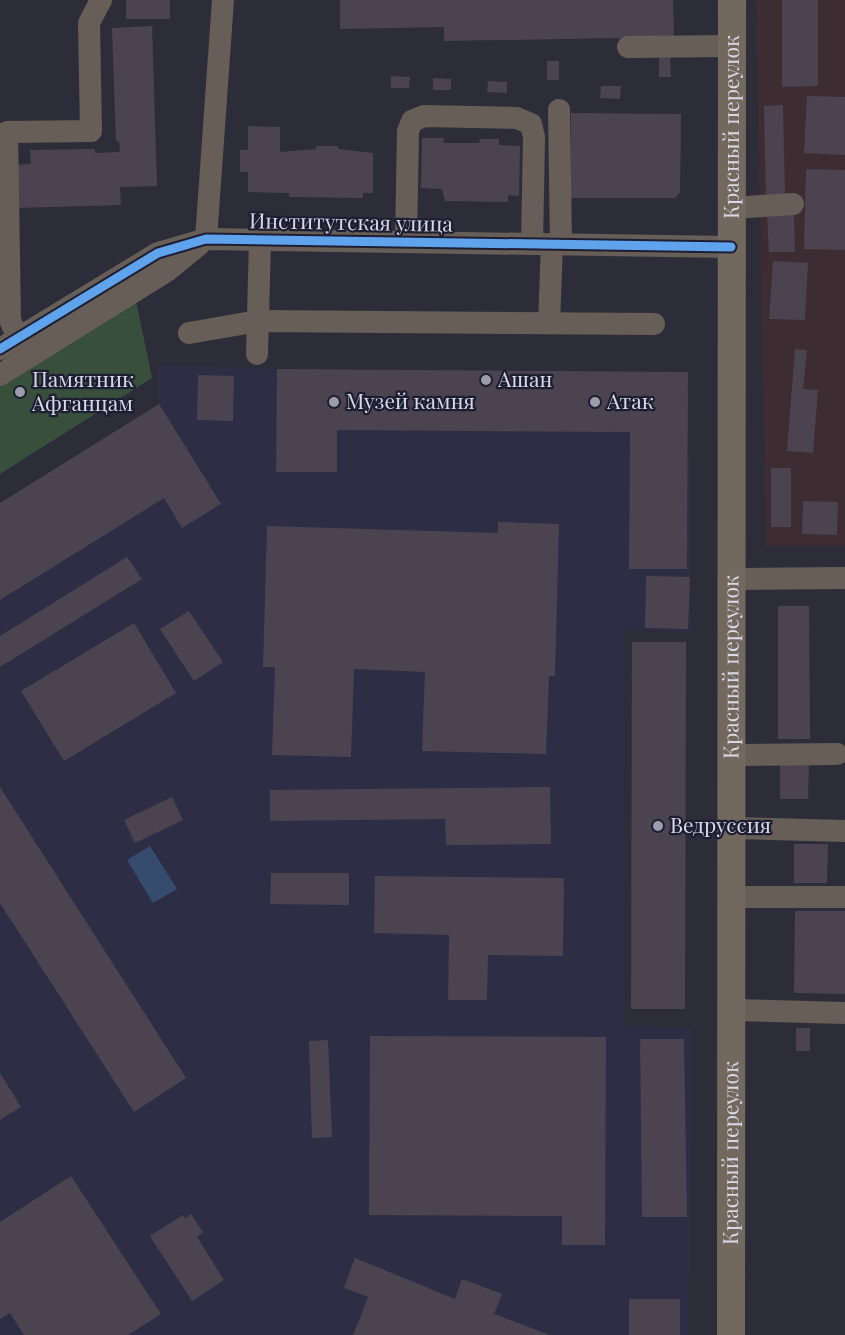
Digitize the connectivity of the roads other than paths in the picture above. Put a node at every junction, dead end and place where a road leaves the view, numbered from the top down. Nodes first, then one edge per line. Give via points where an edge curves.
1 (101, 0) edge
2 (223, 0) edge
3 (732, 0) edge
4 (732, 46) junction
5 (628, 47) dead end
6 (559, 110) dead end
7 (793, 204) dead end
8 (731, 208) junction
9 (206, 239) junction
10 (260, 240) junction
11 (406, 242) junction
12 (548, 244) junction
13 (731, 247) junction
14 (258, 321) junction
15 (549, 323) junction
16 (654, 324) dead end
17 (189, 333) dead end
18 (9, 344) edge
19 (258, 354) dead end
20 (0, 375) edge
21 (845, 578) edge
22 (731, 579) junction
23 (837, 754) dead end
24 (731, 755) junction
25 (731, 828) junction
26 (845, 831) edge
27 (731, 897) junction
28 (845, 897) edge
29 (731, 1010) junction
30 (845, 1013) edge
31 (731, 1335) edge

1 - 18 street via 89,23 91,131 7,132
2 - 9 street
3 - 4 main road, Красный переулок
4 - 5 street
4 - 8 main road, Красный переулок
6 - 12 street
7 - 8 street
8 - 13 main road, Красный переулок
9 - 10 street, Институтская улица
9 - 18 street, Институтская улица via 158,253
9 - 20 street via 167,271
10 - 11 street, Институтская улица
10 - 14 street
11 - 12 street, Институтская улица
11 - 12 street via 408,131 418,118 447,116 517,118 531,124
12 - 13 street, Институтская улица
12 - 15 street
13 - 22 main road, Красный переулок
14 - 15 street
14 - 17 street
14 - 19 street
15 - 16 street
21 - 22 street
22 - 24 main road, Красный переулок
23 - 24 street
24 - 25 main road, Красный переулок
25 - 26 street
25 - 27 main road, Красный переулок
27 - 28 street
27 - 29 main road, Красный переулок
29 - 30 street
29 - 31 main road, Красный переулок

